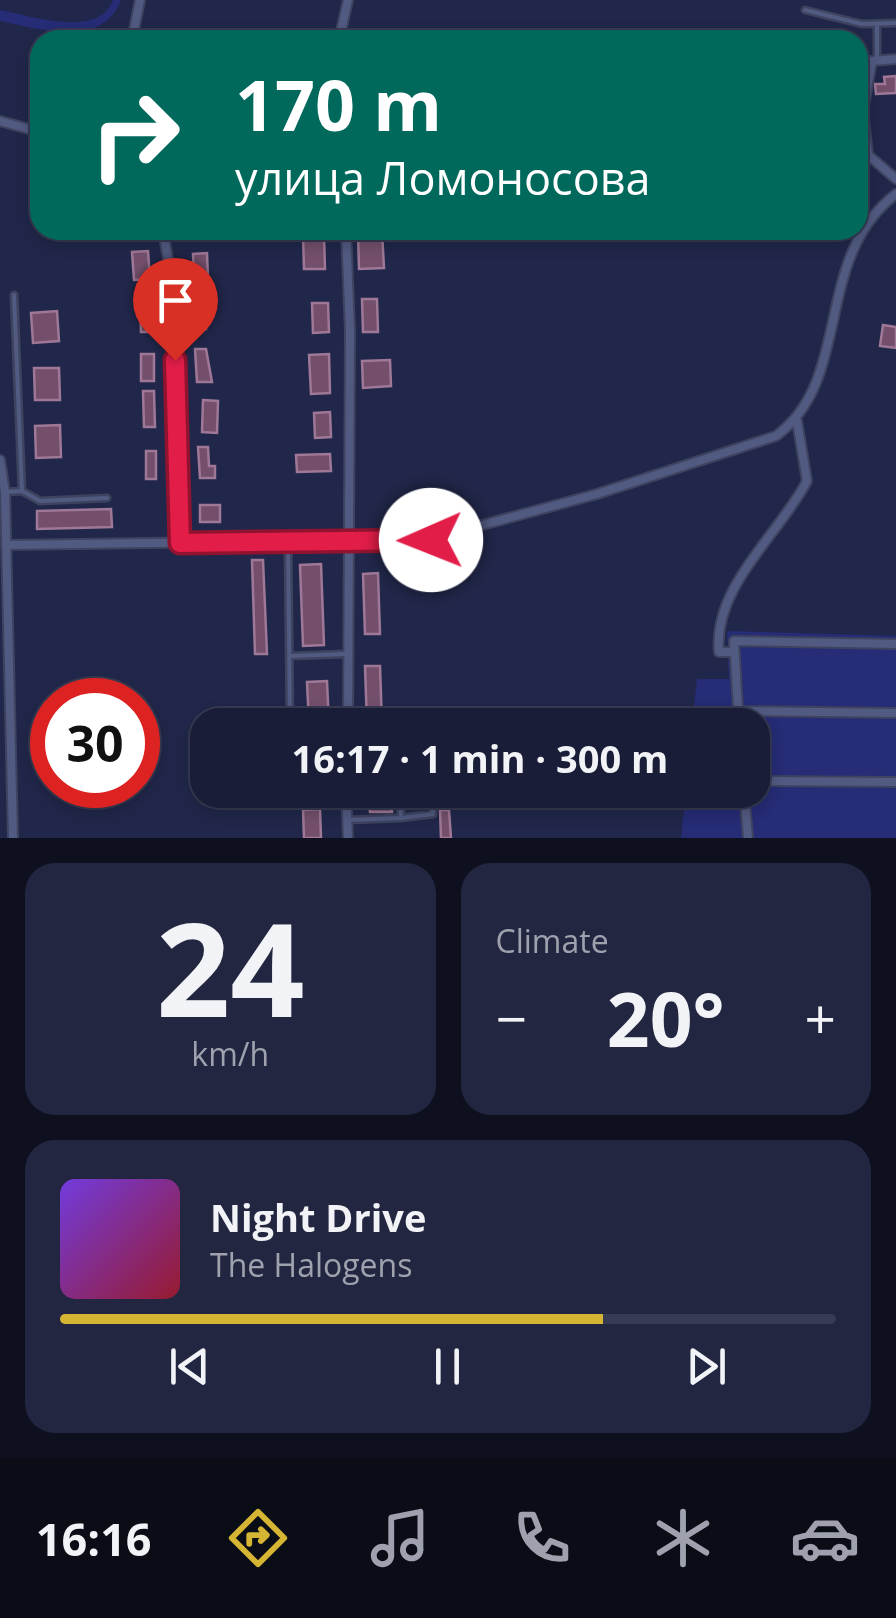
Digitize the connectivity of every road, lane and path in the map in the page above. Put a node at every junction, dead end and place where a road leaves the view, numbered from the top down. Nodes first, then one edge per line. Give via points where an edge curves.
1 (140, 0) edge
2 (348, 0) edge
3 (806, 10) dead end
4 (896, 24) edge
5 (877, 25) junction
6 (134, 30) edge
7 (341, 30) edge
8 (896, 59) edge
9 (874, 60) junction
10 (868, 61) edge
11 (868, 87) edge
12 (0, 122) edge
13 (30, 130) edge
14 (868, 154) edge
15 (896, 179) edge
16 (896, 194) edge
17 (868, 221) edge
18 (166, 240) edge
19 (346, 240) edge
20 (857, 240) edge
21 (14, 295) dead end
22 (797, 421) junction
23 (0, 460) edge
24 (22, 491) junction
25 (5, 492) junction
26 (107, 498) dead end
27 (349, 541) junction
28 (180, 543) junction
29 (288, 543) junction
30 (6, 545) junction
31 (896, 644) edge
32 (733, 652) junction
33 (349, 654) junction
34 (290, 656) junction
35 (4, 680) edge
36 (290, 708) edge
37 (348, 708) edge
38 (738, 708) edge
39 (770, 712) edge
40 (896, 713) edge
41 (5, 742) edge
42 (770, 781) edge
43 (896, 782) edge
44 (347, 808) edge
45 (400, 808) edge
46 (433, 808) edge
47 (746, 808) edge
48 (400, 818) junction
49 (347, 820) junction
50 (12, 838) edge
51 (348, 838) edge
52 (748, 838) edge

1 - 6 street
2 - 7 street
3 - 5 lane
4 - 5 lane
5 - 9 lane
8 - 9 street
9 - 10 street
9 - 11 street
12 - 13 street
14 - 15 street
16 - 17 street
18 - 28 street via 173,288
19 - 27 street
20 - 22 street via 842,270 817,380
21 - 24 lane
22 - 27 street via 776,436 494,524 431,540
22 - 32 street via 807,481 732,594 718,634 719,652
23 - 25 street
24 - 25 lane
24 - 26 lane via 40,501
25 - 30 street
27 - 29 street
27 - 33 street
28 - 29 street
28 - 30 street
29 - 34 lane
30 - 35 street
31 - 32 street via 734,641
32 - 38 street
33 - 34 lane
33 - 37 street
34 - 36 lane
35 - 41 street
39 - 40 street
41 - 50 street
42 - 43 street
44 - 49 street
45 - 48 lane
46 - 48 lane via 433,814
47 - 52 street
48 - 49 lane
49 - 51 street

